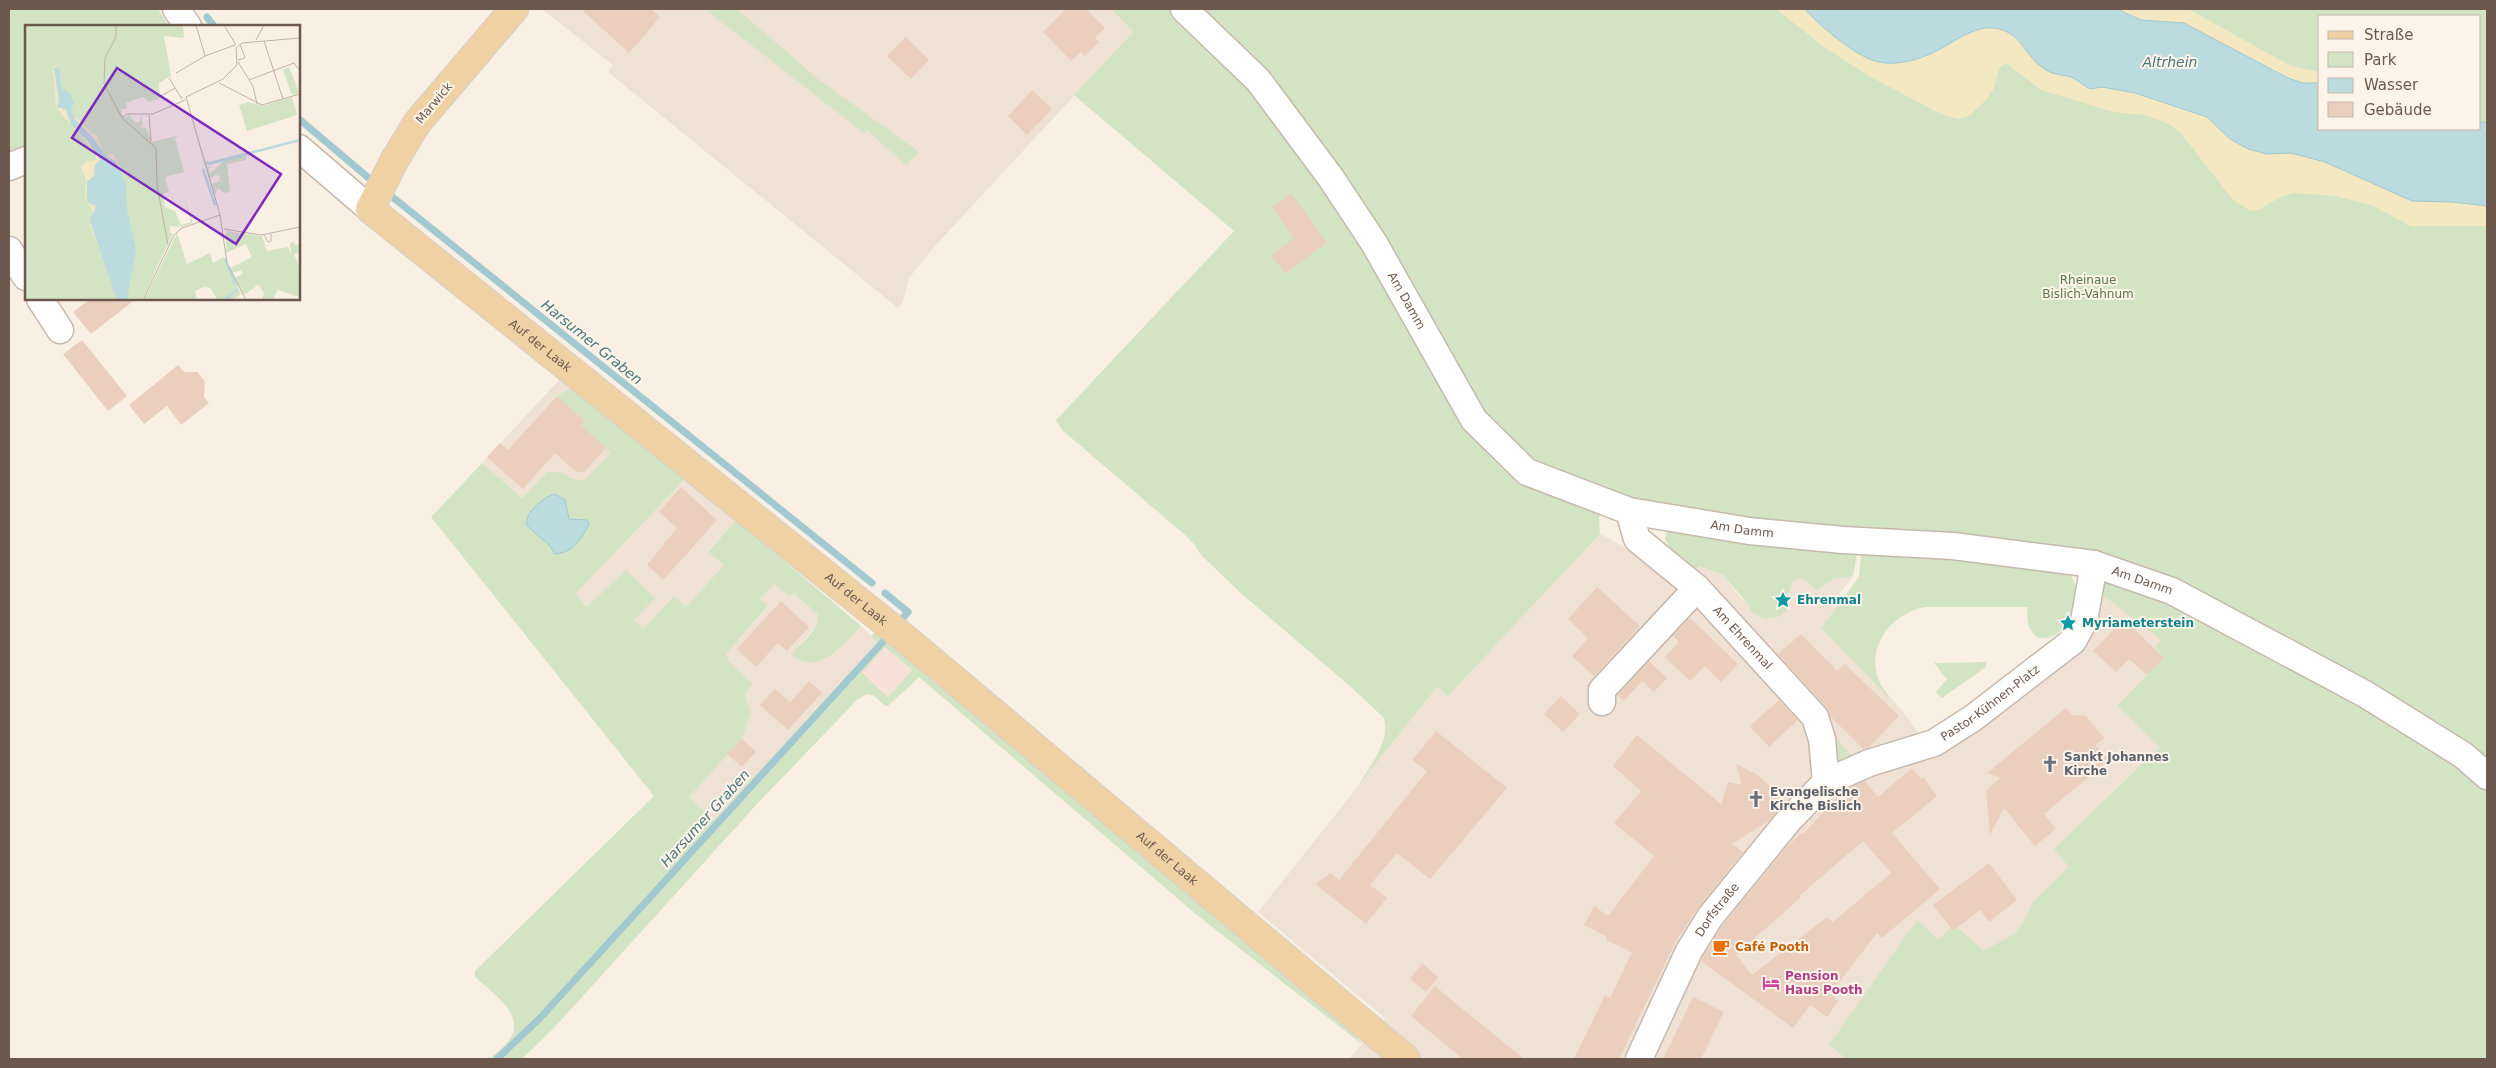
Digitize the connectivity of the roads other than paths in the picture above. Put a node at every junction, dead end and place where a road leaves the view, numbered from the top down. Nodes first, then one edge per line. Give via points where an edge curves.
1 (176, 9) edge
2 (514, 9) edge
3 (1184, 9) edge
4 (187, 25) edge
5 (300, 149) edge
6 (25, 160) edge
7 (9, 167) edge
8 (370, 209) junction
9 (9, 250) edge
10 (25, 275) edge
11 (41, 300) edge
12 (60, 330) dead end
13 (1629, 511) junction
14 (2094, 564) junction
15 (1697, 588) junction
16 (1602, 702) dead end
17 (2487, 776) edge
18 (1826, 782) junction
19 (1406, 1059) edge
20 (1640, 1059) edge

1 - 4 street
2 - 8 main road, Marwick via 417,123
3 - 13 street, Am Damm via 1258,80 1331,178 1374,243 1474,420 1527,472
5 - 8 street, Auf der Laak
6 - 7 street
8 - 19 main road, Auf der Laak via 899,633
9 - 10 street
11 - 12 street
13 - 14 street, Am Damm via 1750,530 1843,540 1952,546
13 - 15 street, Am Ehrenmal via 1637,539
14 - 17 street, Am Damm via 2172,591 2364,694 2463,755
14 - 18 street, Pastor-Kühnen-Platz via 2084,621 2072,641 1973,718 1934,743 1869,763
15 - 16 street via 1602,690
15 - 18 street, Am Ehrenmal via 1815,717 1822,739
18 - 20 street, Dorfstraße via 1789,820 1710,916 1688,951

